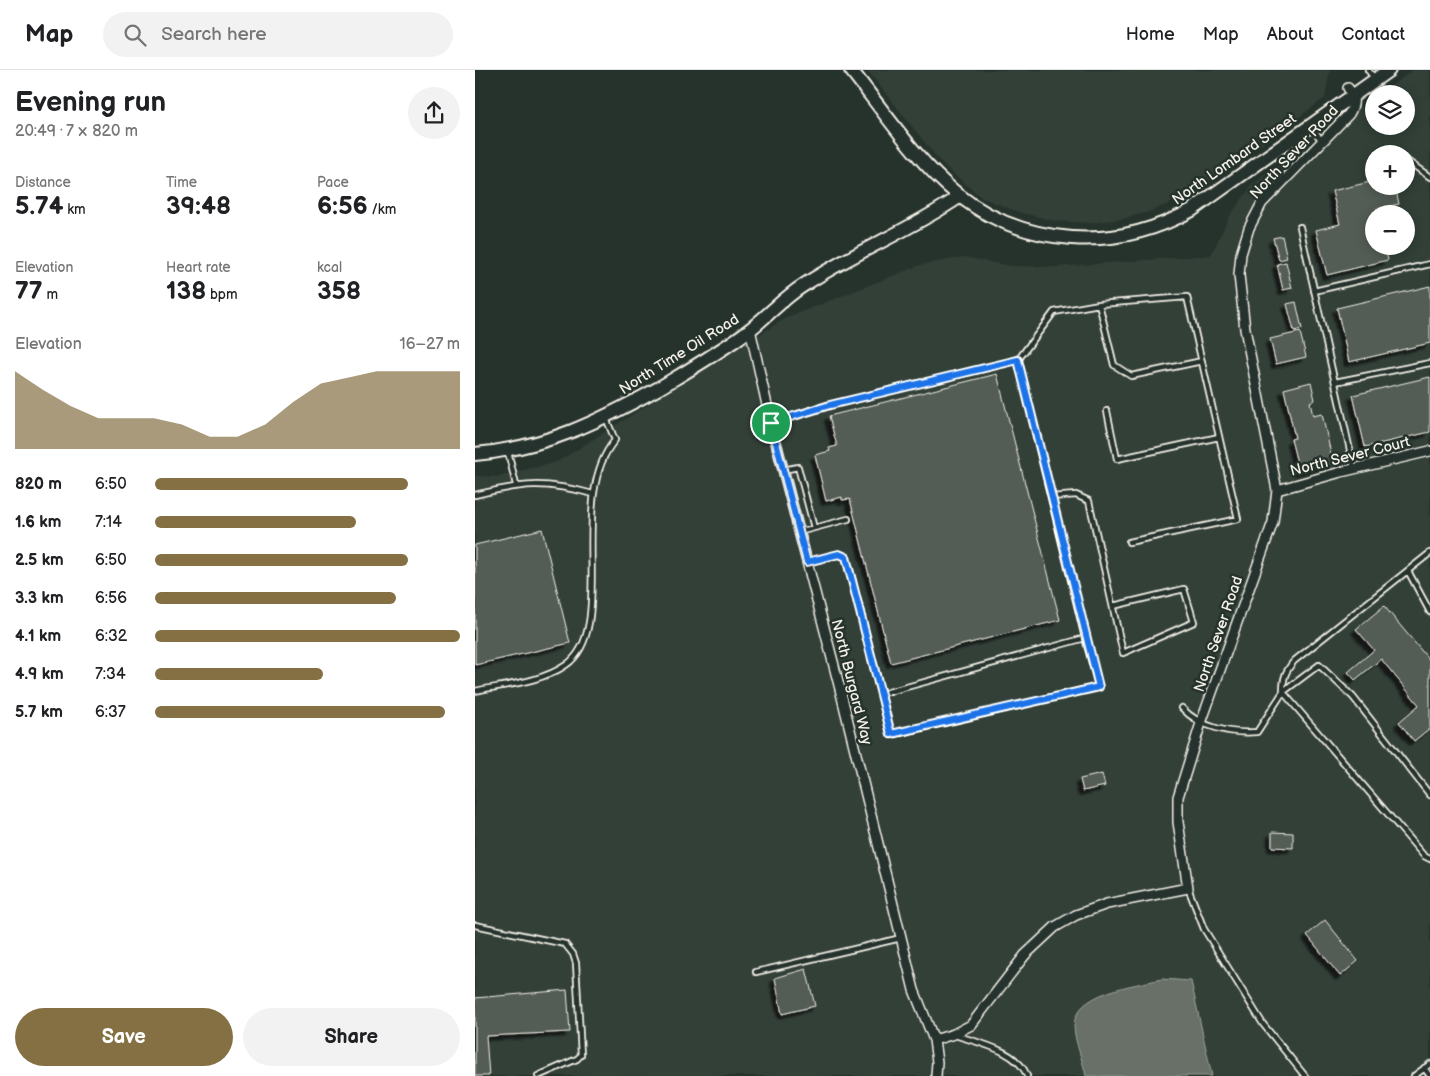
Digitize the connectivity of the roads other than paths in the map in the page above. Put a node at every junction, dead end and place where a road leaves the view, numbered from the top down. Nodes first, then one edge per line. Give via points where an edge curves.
1 (851, 70) edge
2 (1389, 70) edge
3 (1372, 75) edge
4 (1351, 91) junction
5 (1311, 125) junction
6 (1322, 142) junction
7 (1415, 166) edge
8 (1430, 177) edge
9 (959, 197) junction
10 (1300, 227) dead end
11 (1430, 264) edge
12 (1314, 291) junction
13 (1099, 304) junction
14 (750, 329) junction
15 (1018, 360) junction
16 (1201, 361) junction
17 (1430, 363) edge
18 (1335, 382) junction
19 (1107, 412) dead end
20 (606, 417) junction
21 (771, 423) junction
22 (1219, 438) junction
23 (507, 450) junction
24 (1430, 451) edge
25 (475, 454) edge
26 (1354, 468) junction
27 (783, 470) junction
28 (516, 485) junction
29 (1277, 490) junction
30 (593, 494) junction
31 (475, 495) edge
32 (1051, 497) junction
33 (848, 519) dead end
34 (814, 528) junction
35 (799, 532) junction
36 (1129, 542) dead end
37 (1430, 553) edge
38 (807, 562) junction
39 (1408, 571) junction
40 (1113, 606) junction
41 (1430, 612) edge
42 (1085, 638) junction
43 (475, 691) edge
44 (1283, 692) junction
45 (881, 694) junction
46 (1182, 708) dead end
47 (1201, 722) junction
48 (1430, 795) edge
49 (1430, 859) edge
50 (1188, 888) junction
51 (475, 925) edge
52 (901, 938) junction
53 (756, 972) dead end
54 (954, 1034) junction
55 (934, 1040) junction
56 (1430, 1064) edge
57 (1424, 1068) junction
58 (538, 1076) edge
59 (937, 1076) edge
60 (1027, 1076) edge
61 (1305, 1076) edge
62 (1414, 1076) edge
63 (1430, 1076) edge

1 - 9 main road, North Lombard Street via 931,171
2 - 3 main road, North Lombard Street
3 - 4 main road, North Lombard Street
4 - 5 main road, North Lombard Street
4 - 6 street, North Sever Road via 1354,103 1349,114
5 - 6 lane
5 - 9 main road, North Lombard Street via 1192,210 1156,227 1131,234 1078,238 1031,233 992,218
6 - 29 street, North Sever Road via 1262,203 1249,228 1241,254 1239,276 1245,329
7 - 8 lane
9 - 14 main road, North Time Oil Road via 919,223 813,278
10 - 12 lane
11 - 12 lane
12 - 18 lane
13 - 15 lane via 1054,312
13 - 16 lane via 1187,297
13 - 16 lane via 1114,366 1131,376
14 - 20 main road, North Time Oil Road via 696,366
14 - 21 street, North Burgard Way
15 - 21 lane via 830,405
15 - 32 lane
16 - 22 lane
17 - 18 lane
18 - 26 lane
19 - 22 lane via 1117,459
20 - 23 main road, North Time Oil Road via 557,438
20 - 30 lane via 615,440 605,456
21 - 27 street, North Burgard Way
22 - 36 lane via 1238,519
23 - 25 main road, North Time Oil Road
23 - 28 lane
24 - 26 street, North Sever Court
26 - 29 street, North Sever Court
27 - 34 lane via 798,467
27 - 35 street, North Burgard Way
28 - 30 lane via 547,485
28 - 31 lane
29 - 47 street, North Sever Road via 1273,522
30 - 43 lane via 590,518 591,616 576,656 552,672
32 - 40 lane via 1076,494 1089,501
32 - 42 lane
33 - 34 lane
34 - 35 lane
35 - 38 street, North Burgard Way
37 - 39 lane
38 - 45 lane via 839,554 846,557
38 - 52 street, North Burgard Way
39 - 41 lane
39 - 44 lane via 1294,661 1285,672
40 - 40 lane via 1123,653 1194,622 1184,589
42 - 45 lane
42 - 45 lane via 1099,687 891,734
44 - 47 lane via 1257,732 1231,730
44 - 48 lane via 1319,665 1353,697
44 - 49 lane via 1424,856
46 - 47 lane
47 - 50 street, North Sever Road via 1178,797 1178,822
50 - 54 street via 1107,904 1062,923 1025,955 971,1025
50 - 61 lane via 1204,930 1263,1024
51 - 58 lane via 565,944 573,954 581,1055 577,1060
52 - 53 lane
52 - 55 street, North Burgard Way via 919,1006
54 - 55 street
54 - 60 lane via 1010,1055
55 - 59 street
56 - 57 lane
57 - 62 lane
57 - 63 lane

